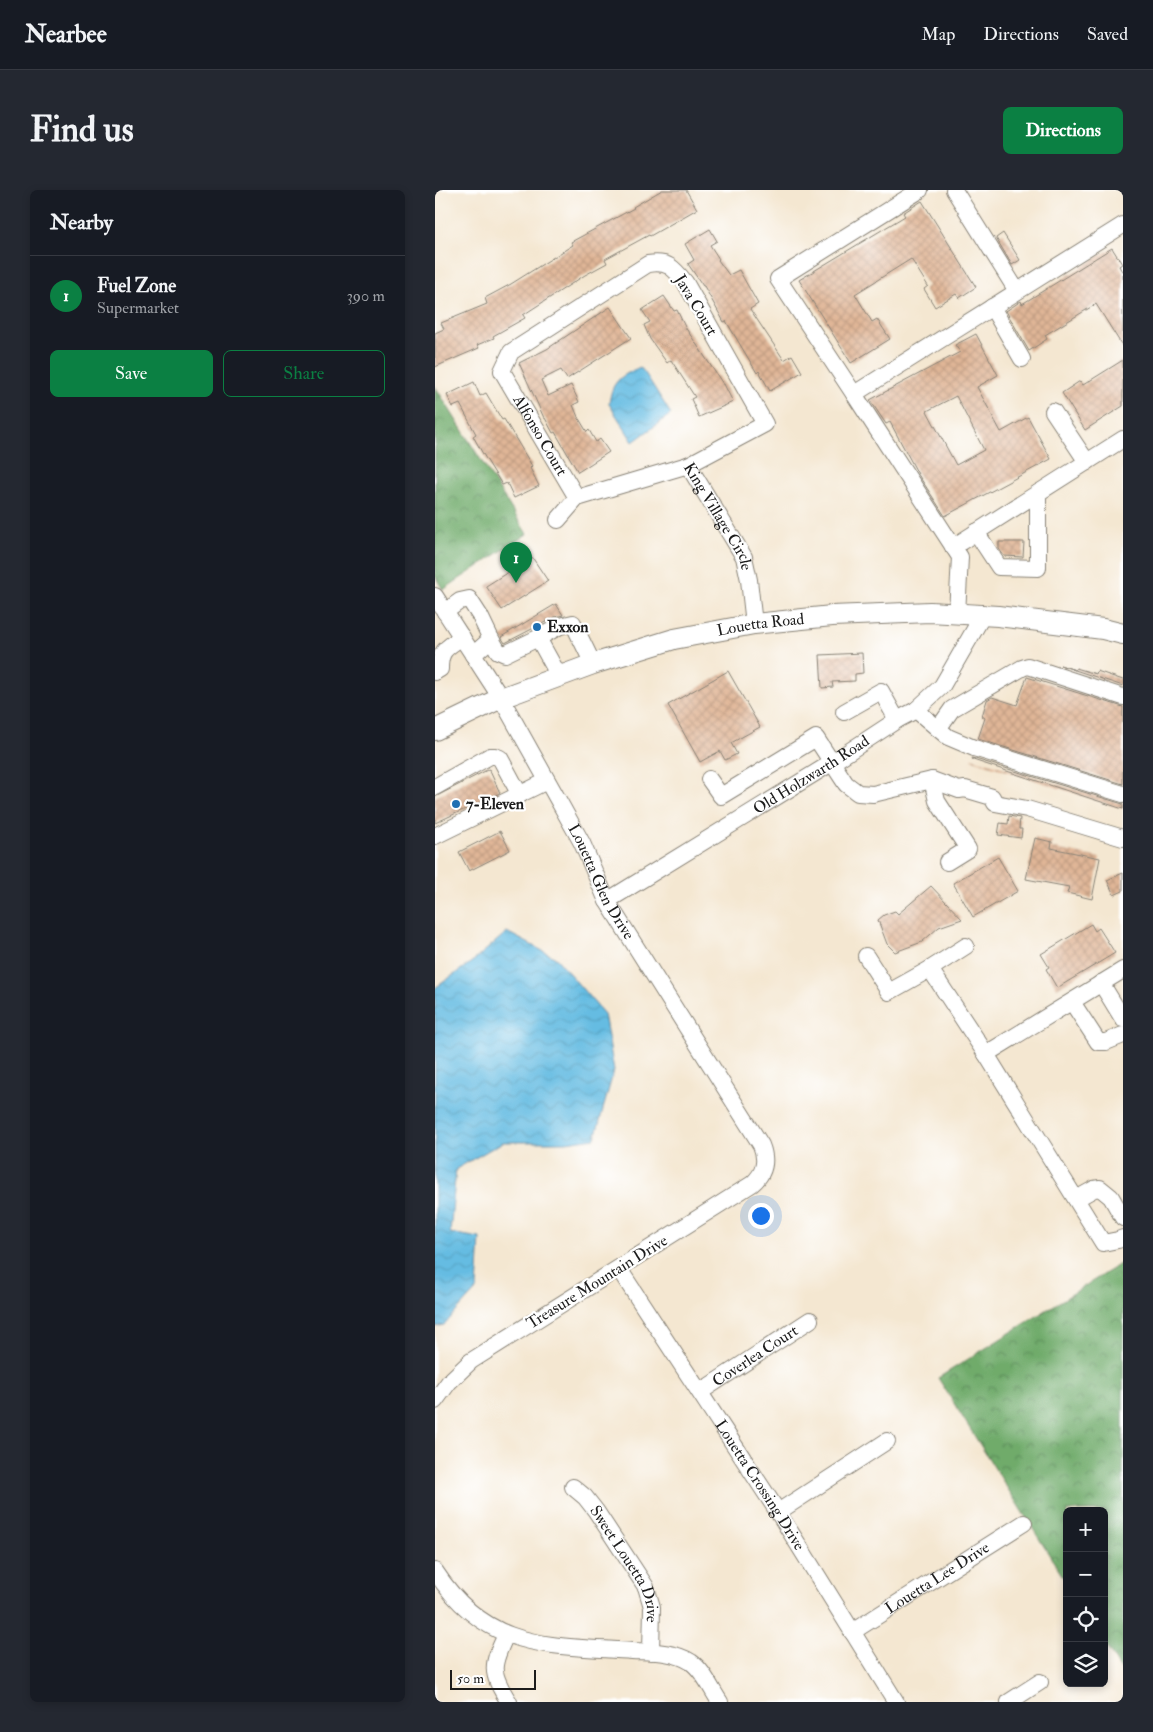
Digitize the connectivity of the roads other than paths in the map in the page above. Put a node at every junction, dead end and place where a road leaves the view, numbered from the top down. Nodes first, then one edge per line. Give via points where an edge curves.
1 (920, 190) edge
2 (954, 190) edge
3 (1123, 225) edge
4 (1017, 291) junction
5 (992, 307) junction
6 (1022, 359) dead end
7 (502, 371) joint
8 (854, 394) junction
9 (1053, 411) dead end
10 (1123, 439) edge
11 (1087, 462) junction
12 (688, 465) junction
13 (1038, 493) junction
14 (577, 498) junction
15 (558, 520) dead end
16 (976, 532) junction
17 (953, 547) junction
18 (435, 596) edge
19 (445, 612) junction
20 (957, 614) junction
21 (983, 615) junction
22 (754, 624) junction
23 (1103, 629) junction
24 (1123, 629) edge
25 (1123, 634) edge
26 (462, 637) junction
27 (539, 638) junction
28 (491, 639) junction
29 (473, 655) junction
30 (437, 659) edge
31 (593, 664) junction
32 (559, 676) junction
33 (1123, 697) edge
34 (501, 698) junction
35 (916, 710) junction
36 (844, 712) dead end
37 (897, 720) junction
38 (435, 730) edge
39 (938, 730) junction
40 (833, 762) junction
41 (709, 779) dead end
42 (931, 780) junction
43 (547, 781) junction
44 (435, 786) edge
45 (520, 794) junction
46 (1123, 794) edge
47 (435, 836) edge
48 (1123, 838) edge
49 (947, 862) dead end
50 (607, 902) junction
51 (966, 946) dead end
52 (866, 956) dead end
53 (930, 969) junction
54 (1123, 970) edge
55 (1101, 983) junction
56 (1072, 1002) junction
57 (1123, 1019) edge
58 (1123, 1035) edge
59 (986, 1054) junction
60 (763, 1168) joint
61 (1076, 1199) junction
62 (1123, 1218) edge
63 (1123, 1238) edge
64 (619, 1269) junction
65 (810, 1320) dead end
66 (700, 1392) junction
67 (435, 1401) edge
68 (887, 1441) dead end
69 (573, 1487) dead end
70 (778, 1512) junction
71 (1024, 1523) dead end
72 (435, 1571) edge
73 (852, 1632) junction
74 (506, 1634) junction
75 (651, 1652) junction
76 (1040, 1682) dead end
77 (892, 1701) edge
78 (509, 1702) edge
79 (720, 1702) edge
80 (1009, 1702) edge

1 - 8 street via 778,279
2 - 4 street
3 - 4 street
4 - 5 street
5 - 6 street
5 - 8 street
7 - 12 street, Java Court via 511,352 527,341 648,264 668,265 685,282 765,424
7 - 14 street, Alfonso Court
8 - 17 street
9 - 11 street
10 - 11 street
11 - 13 street
12 - 14 street, King Village Circle
12 - 22 street, King Village Circle via 744,556
13 - 16 street
13 - 16 street via 1038,568 999,568
14 - 15 street
16 - 17 street
17 - 20 street via 960,557
18 - 19 street, Louetta Glen Drive
19 - 26 street, Louetta Glen Drive
19 - 28 street via 460,601 469,599
20 - 21 main road, Louetta Road
20 - 22 main road, Louetta Road via 892,613
21 - 23 main road, Louetta Road
21 - 35 street, Old Holzwarth Road via 942,686
22 - 31 main road, Louetta Road via 674,639
23 - 24 main road, Louetta Road
23 - 25 main road, Louetta Road
26 - 29 street, Louetta Glen Drive
26 - 30 street
27 - 28 street via 505,654 497,651
27 - 31 street via 560,626 573,623
27 - 32 street
28 - 29 street
29 - 34 street, Louetta Glen Drive
31 - 32 main road, Louetta Road
32 - 34 main road, Louetta Road
33 - 39 street via 1028,666 952,709
34 - 38 main road, Louetta Road
34 - 43 street, Louetta Glen Drive
35 - 37 street, Old Holzwarth Road
35 - 39 street
36 - 37 street via 881,691
37 - 40 street, Old Holzwarth Road
39 - 46 street via 974,748
40 - 41 street via 816,738 721,796
40 - 42 street via 846,784 858,793 873,794
40 - 50 street, Old Holzwarth Road
42 - 48 street via 992,797 995,803 1027,809
42 - 49 street via 937,801 968,849
43 - 45 street
43 - 50 street, Louetta Glen Drive via 582,843
44 - 45 street via 495,756 500,758
45 - 47 street
50 - 60 street, Louetta Glen Drive via 761,1145 765,1161
51 - 53 street
52 - 53 street via 889,992
53 - 59 street
54 - 55 street
55 - 56 street
55 - 57 street
56 - 58 street via 1098,1042
56 - 59 street
59 - 61 street
60 - 64 street, Treasure Mountain Drive via 752,1184
61 - 62 street via 1100,1188 1111,1198
61 - 63 street via 1103,1243
64 - 66 street, Louetta Crossing Drive
64 - 67 street, Treasure Mountain Drive via 471,1361
65 - 66 street, Coverlea Court
66 - 70 street, Louetta Crossing Drive
68 - 70 street
69 - 75 street, Sweet Louetta Drive via 596,1510 646,1587 652,1606
70 - 73 street, Louetta Crossing Drive
71 - 73 street, Louetta Lee Drive
72 - 74 street via 469,1612
73 - 77 street, Louetta Crossing Drive
74 - 75 street via 539,1644
74 - 78 street via 495,1658 494,1672
75 - 79 street via 673,1655 691,1663
76 - 80 street

